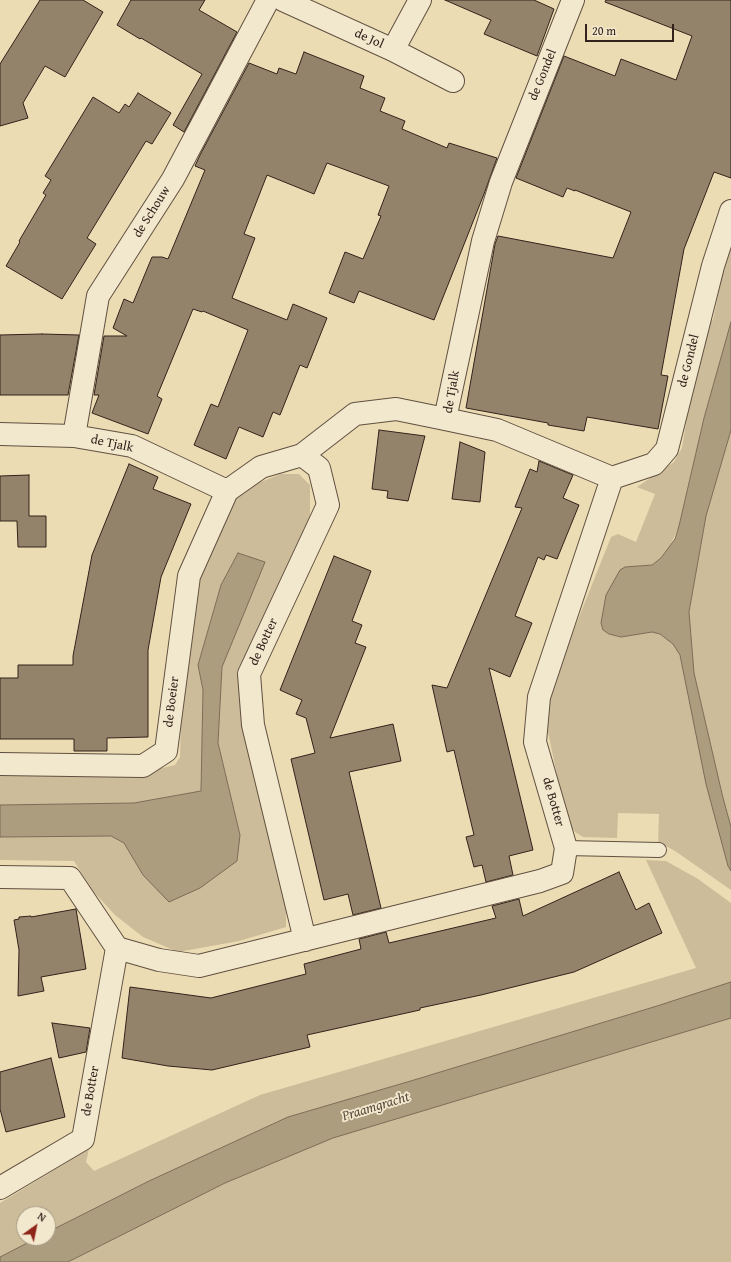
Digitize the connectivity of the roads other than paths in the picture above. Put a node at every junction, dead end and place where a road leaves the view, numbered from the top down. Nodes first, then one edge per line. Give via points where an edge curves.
1 (268, 0) edge
2 (283, 0) edge
3 (420, 0) edge
4 (573, 0) edge
5 (393, 50) junction
6 (453, 81) dead end
7 (731, 211) edge
8 (483, 241) joint
9 (445, 419) junction
10 (0, 434) edge
11 (74, 436) junction
12 (302, 454) junction
13 (612, 478) junction
14 (227, 491) junction
15 (0, 764) edge
16 (566, 848) junction
17 (659, 850) dead end
18 (0, 877) edge
19 (305, 940) junction
20 (117, 948) junction
21 (0, 1188) edge

1 - 11 street, de Schouw via 173,179 98,296
2 - 5 street, de Jol
3 - 5 street
4 - 8 street, de Gondel via 501,182
5 - 6 street, de Jol
7 - 13 street, de Gondel via 713,266 667,449 654,464
8 - 9 street, de Tjalk
9 - 12 street via 396,409 355,414
9 - 13 street, de Tjalk via 498,430
10 - 11 street, de Tjalk
11 - 14 street, de Tjalk via 132,446
12 - 14 street via 261,467
12 - 19 street, de Botter via 319,468 328,505 249,674 253,725
13 - 16 street, de Botter via 539,697 535,742
14 - 15 street, de Boeier via 189,576 166,751 143,766
16 - 17 lane
16 - 19 street, de Botter via 562,873 540,881
18 - 20 street via 70,878
19 - 20 street, de Botter via 199,966 159,960
20 - 21 street, de Botter via 83,1138

